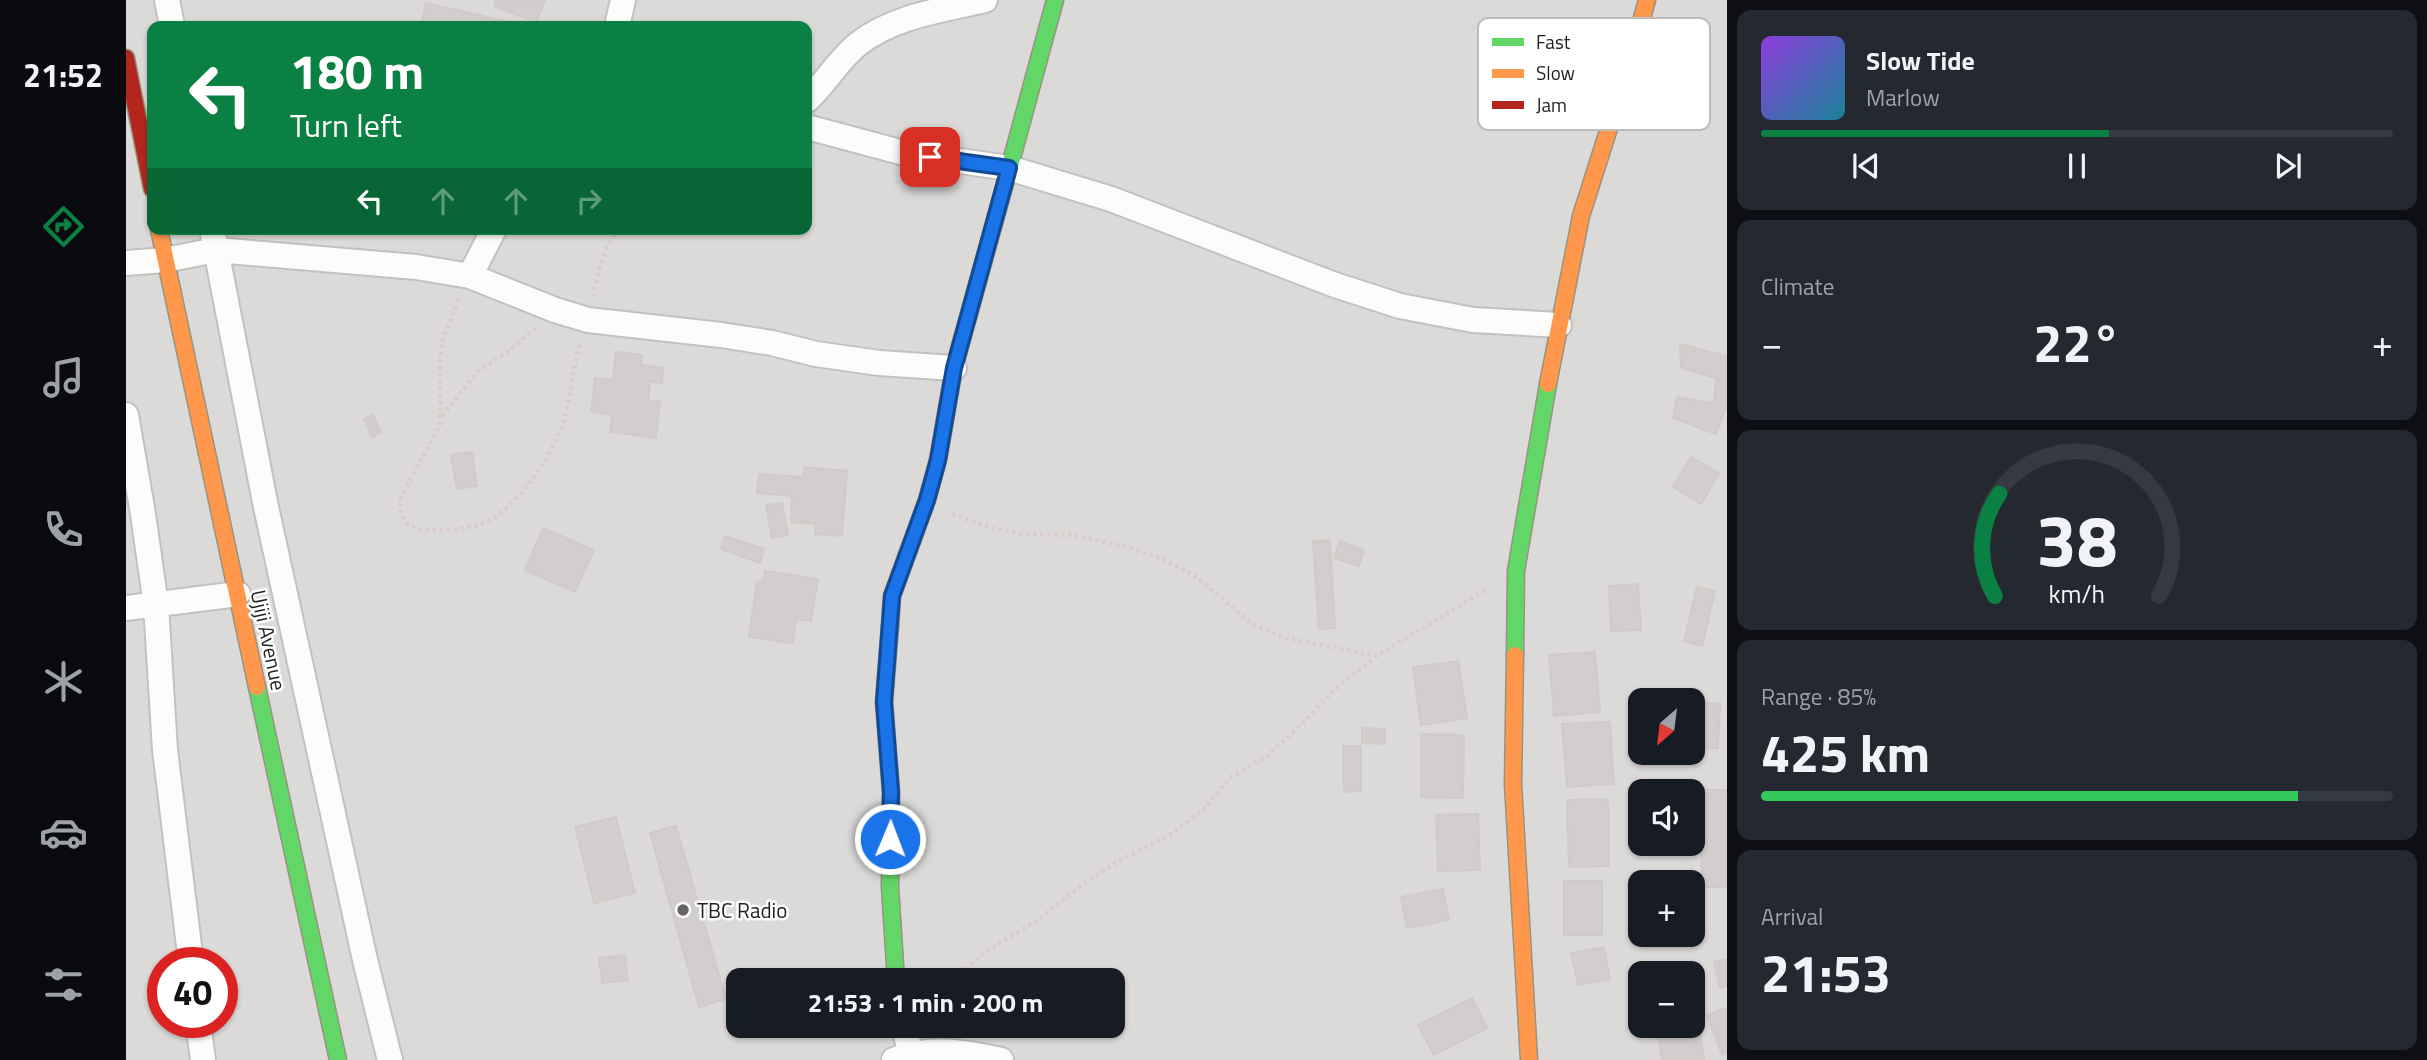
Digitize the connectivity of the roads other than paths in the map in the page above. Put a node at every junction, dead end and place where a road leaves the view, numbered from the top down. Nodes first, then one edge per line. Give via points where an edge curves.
1 (167, 0) edge
2 (623, 0) edge
3 (985, 0) edge
4 (1055, 0) edge
5 (1647, 0) edge
6 (1642, 18) edge
7 (171, 21) edge
8 (618, 21) edge
9 (126, 58) edge
10 (812, 94) edge
11 (133, 119) edge
12 (812, 128) edge
13 (1608, 130) edge
14 (1009, 168) junction
15 (147, 171) edge
16 (160, 235) edge
17 (491, 235) edge
18 (214, 240) edge
19 (165, 260) junction
20 (126, 263) edge
21 (470, 276) junction
22 (1559, 325) junction
23 (954, 368) junction
24 (126, 415) edge
25 (238, 594) junction
26 (156, 605) junction
27 (126, 608) edge
28 (189, 947) edge
29 (895, 968) edge
30 (200, 1038) edge
31 (904, 1038) edge
32 (905, 1058) edge
33 (203, 1060) edge
34 (338, 1060) edge
35 (390, 1060) edge
36 (1001, 1060) edge
37 (1529, 1060) edge

1 - 7 street
2 - 8 street
3 - 10 street via 885,27 836,65
4 - 14 street
5 - 6 street
9 - 11 street
11 - 15 street
12 - 14 street via 904,153
13 - 22 street via 1581,215
14 - 22 street via 1111,200 1400,306 1473,320
14 - 23 street
16 - 19 street, Ujiji Avenue
17 - 21 street
18 - 19 street
18 - 21 street
18 - 35 street via 265,508
19 - 20 street
19 - 25 street, Ujiji Avenue
21 - 23 street via 589,320 721,335 878,363
22 - 37 street via 1516,572 1513,784
23 - 29 street via 938,460 892,596 884,702
24 - 26 street
25 - 26 street
25 - 34 street, Ujiji Avenue
26 - 27 street
26 - 28 street via 166,750
30 - 33 street
31 - 32 street
32 - 36 street via 962,1052

